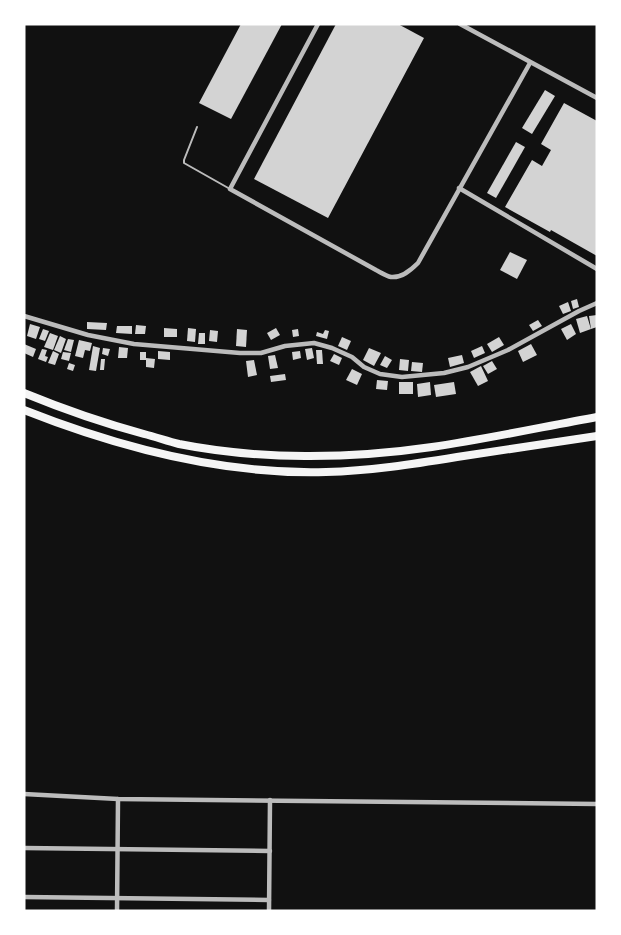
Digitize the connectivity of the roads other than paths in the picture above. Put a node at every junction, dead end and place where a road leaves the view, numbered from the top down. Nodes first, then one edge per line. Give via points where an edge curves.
1 (318, 24) edge
2 (460, 24) edge
3 (530, 63) junction
4 (597, 98) edge
5 (197, 127) dead end
6 (230, 189) junction
7 (459, 189) junction
8 (597, 269) edge
9 (597, 303) edge
10 (24, 316) edge
11 (24, 393) edge
12 (24, 410) edge
13 (597, 417) edge
14 (597, 436) edge
15 (24, 794) edge
16 (118, 799) junction
17 (270, 800) junction
18 (597, 804) edge
19 (24, 848) edge
20 (118, 850) junction
21 (270, 851) junction
22 (24, 897) edge
23 (117, 898) junction
24 (269, 900) junction
25 (117, 911) edge
26 (269, 911) edge

1 - 6 street
2 - 3 street
3 - 4 street
3 - 7 street
5 - 6 lane via 184,164
6 - 7 street via 391,277 402,275 418,263
7 - 8 street
9 - 10 street via 468,367 402,376 380,374 352,357 314,343 240,354 134,344
11 - 13 highway via 99,421 179,444 279,455 324,456 432,447
12 - 14 highway via 177,458 285,471 377,468
15 - 16 street
16 - 17 street
16 - 20 street
17 - 18 street
17 - 21 street
19 - 20 street
20 - 21 street
20 - 23 street
21 - 24 street
22 - 23 street
23 - 24 street
23 - 25 street
24 - 26 street

